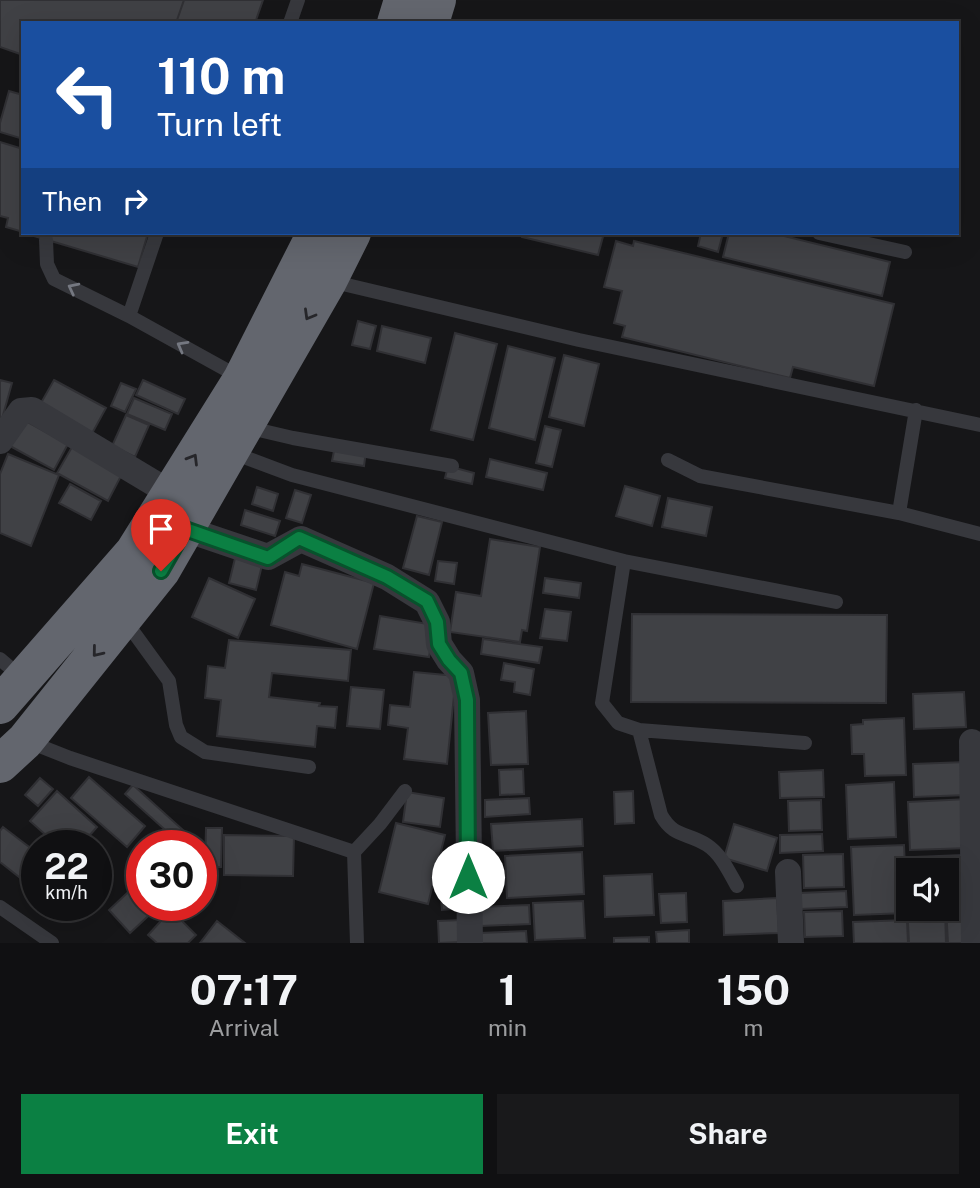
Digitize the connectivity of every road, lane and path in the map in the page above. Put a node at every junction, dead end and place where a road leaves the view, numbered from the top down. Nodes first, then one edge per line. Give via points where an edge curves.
1 (298, 0) edge
2 (403, 0) edge
3 (437, 0) edge
4 (291, 21) edge
5 (397, 21) edge
6 (431, 21) edge
7 (156, 235) edge
8 (315, 235) edge
9 (351, 235) edge
10 (828, 235) edge
11 (46, 240) dead end
12 (905, 252) dead end
13 (328, 281) junction
14 (129, 316) junction
15 (242, 379) junction
16 (916, 410) junction
17 (980, 425) edge
18 (238, 440) junction
19 (0, 441) edge
20 (668, 460) dead end
21 (452, 466) dead end
22 (172, 494) junction
23 (900, 513) junction
24 (185, 529) junction
25 (980, 534) edge
26 (624, 561) junction
27 (836, 602) dead end
28 (124, 618) junction
29 (7, 681) edge
30 (639, 730) junction
31 (972, 742) dead end
32 (805, 743) dead end
33 (13, 752) edge
34 (309, 767) dead end
35 (405, 791) dead end
36 (354, 852) junction
37 (788, 872) dead end
38 (737, 886) dead end
39 (0, 907) edge
40 (52, 943) edge
41 (357, 943) edge
42 (470, 943) edge
43 (791, 943) edge
44 (974, 943) edge

1 - 4 lane
2 - 5 highway
3 - 6 highway
7 - 14 lane
8 - 15 highway
9 - 13 highway
10 - 12 lane
14 -> 11 lane via 54,279 47,264
13 - 16 lane via 579,340
13 -> 18 highway
15 -> 14 lane
22 -> 15 highway
16 - 17 lane
16 - 23 lane
18 - 21 lane via 293,438
18 - 24 highway
18 - 26 lane via 292,475
19 - 22 street via 21,411 32,410
20 - 23 lane via 700,477
22 - 29 highway via 134,552
23 - 25 lane
24 - 28 highway via 161,571
24 - 42 street via 268,558 301,538 387,577 427,601 437,622 439,644 461,673 467,700
26 - 27 lane
26 - 30 lane via 602,703 618,723
28 -> 33 highway
28 - 34 lane via 169,681 181,737 205,752
30 - 32 lane
30 - 38 lane via 667,827 708,845
31 - 44 street
33 - 36 lane via 70,758
35 - 36 lane
36 - 41 lane
37 - 43 street
39 - 40 lane

